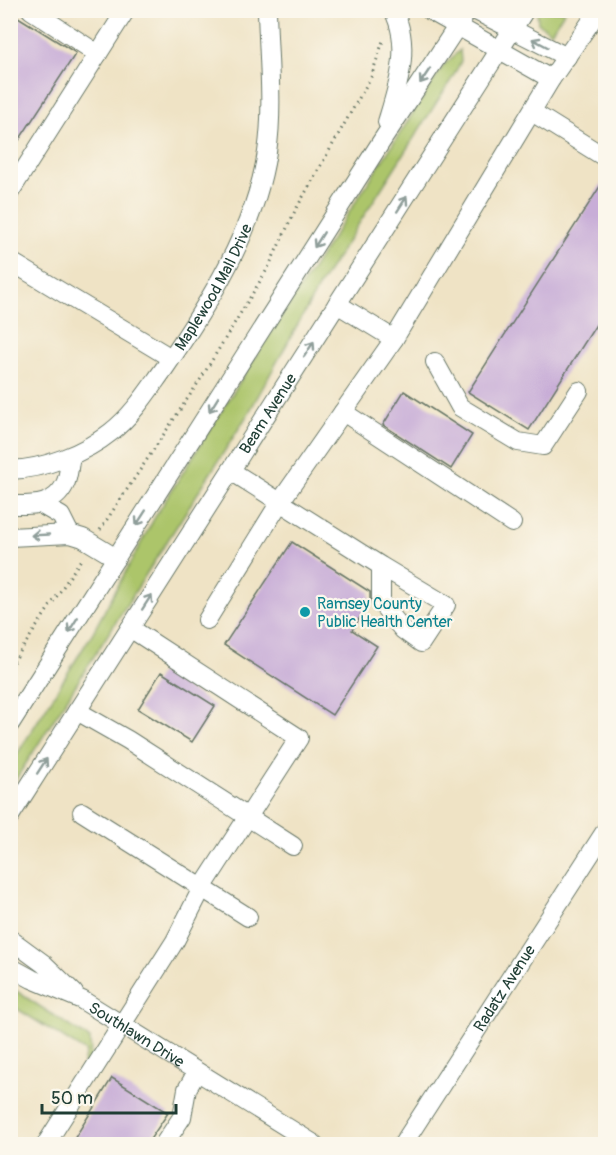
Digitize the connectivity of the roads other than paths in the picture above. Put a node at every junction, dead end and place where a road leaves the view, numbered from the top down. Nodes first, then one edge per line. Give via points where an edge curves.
1 (31, 10) edge
2 (126, 10) edge
3 (267, 10) edge
4 (393, 10) edge
5 (429, 10) edge
6 (468, 10) edge
7 (474, 10) edge
8 (525, 10) edge
9 (599, 10) edge
10 (457, 27) junction
11 (514, 28) junction
12 (499, 51) junction
13 (98, 54) junction
14 (567, 57) junction
15 (551, 79) junction
16 (531, 112) junction
17 (381, 142) junction
18 (606, 158) edge
19 (10, 192) edge
20 (10, 261) edge
21 (337, 304) junction
22 (394, 339) junction
23 (171, 358) junction
24 (435, 362) dead end
25 (579, 391) dead end
26 (343, 412) junction
27 (71, 456) junction
28 (10, 470) edge
29 (231, 471) junction
30 (280, 502) junction
31 (10, 505) edge
32 (42, 505) junction
33 (512, 524) dead end
34 (70, 534) junction
35 (10, 537) edge
36 (116, 558) junction
37 (381, 566) dead end
38 (207, 620) dead end
39 (130, 628) junction
40 (78, 711) junction
41 (10, 724) edge
42 (82, 812) dead end
43 (10, 816) edge
44 (248, 816) junction
45 (606, 830) edge
46 (293, 846) dead end
47 (202, 888) junction
48 (248, 917) dead end
49 (10, 939) edge
50 (10, 967) edge
51 (82, 1000) junction
52 (122, 1025) junction
53 (197, 1071) junction
54 (46, 1144) edge
55 (164, 1144) edge
56 (314, 1144) edge
57 (403, 1144) edge

1 - 13 street
2 - 13 street
3 - 23 street, Maplewood Mall Drive via 269,121 259,188 239,244 214,292
4 - 17 street via 399,21 403,62
5 - 10 street
6 - 10 street
7 - 11 street
8 - 11 street, Beam Avenue
9 - 14 street
10 - 12 street
10 -> 17 street
11 - 12 street, Beam Avenue
14 -> 11 street
12 - 15 street
21 -> 12 street, Beam Avenue
13 - 19 street
14 - 15 street
15 - 16 street
16 - 18 street
16 - 22 street
17 -> 36 street
20 - 23 street
21 - 22 street
29 -> 21 street, Beam Avenue
22 - 26 street
23 - 27 street, Maplewood Mall Drive via 139,404 111,432
24 - 25 street via 460,407 518,442 543,446
26 - 30 street
26 - 33 street
27 - 28 street, Maplewood Mall Drive via 28,470
27 - 32 street via 65,484
29 - 30 street
39 -> 29 street, Beam Avenue
30 - 37 street
30 - 38 street
31 - 32 street
32 - 34 street via 61,516
34 -> 35 street
34 - 36 street
36 -> 41 street
39 - 40 street, Beam Avenue
39 - 44 street via 299,738
43 -> 40 street, Beam Avenue
40 - 44 street
42 - 47 street
44 - 46 street
44 - 47 street
45 - 57 street, Radatz Avenue
47 - 48 street
47 - 52 street via 175,941
49 - 51 street, Southlawn Drive via 44,963
50 - 51 street, Southlawn Drive
51 - 52 street, Southlawn Drive
52 - 53 street, Southlawn Drive
52 - 54 street
53 - 55 street via 187,1089 182,1117
53 - 56 street, Southlawn Drive

